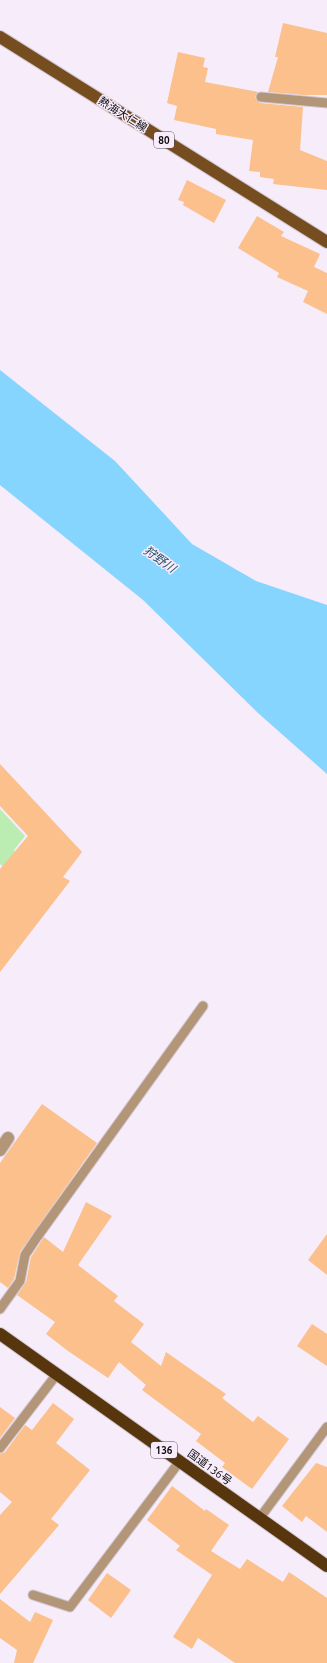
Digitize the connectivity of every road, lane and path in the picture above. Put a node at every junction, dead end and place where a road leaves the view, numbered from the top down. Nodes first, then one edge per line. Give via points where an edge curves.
1 (0, 37) edge
2 (261, 97) dead end
3 (327, 103) edge
4 (327, 242) edge
5 (203, 1006) dead end
6 (8, 1138) dead end
7 (0, 1150) edge
8 (0, 1309) edge
9 (0, 1334) edge
10 (57, 1374) junction
11 (327, 1427) edge
12 (0, 1448) edge
13 (180, 1461) junction
14 (259, 1519) junction
15 (327, 1566) edge
16 (33, 1595) dead end

1 - 4 main road, 熱海大仁線 / 80
2 - 3 lane
5 - 8 lane via 37,1237 25,1255 20,1281
6 - 7 street
9 - 10 highway, 国道136号 / 136
10 - 12 lane
10 - 13 highway, 国道136号 / 136
11 - 14 lane
13 - 14 highway, 国道136号 / 136
13 - 16 lane via 70,1608
14 - 15 highway, 国道136号 / 136

